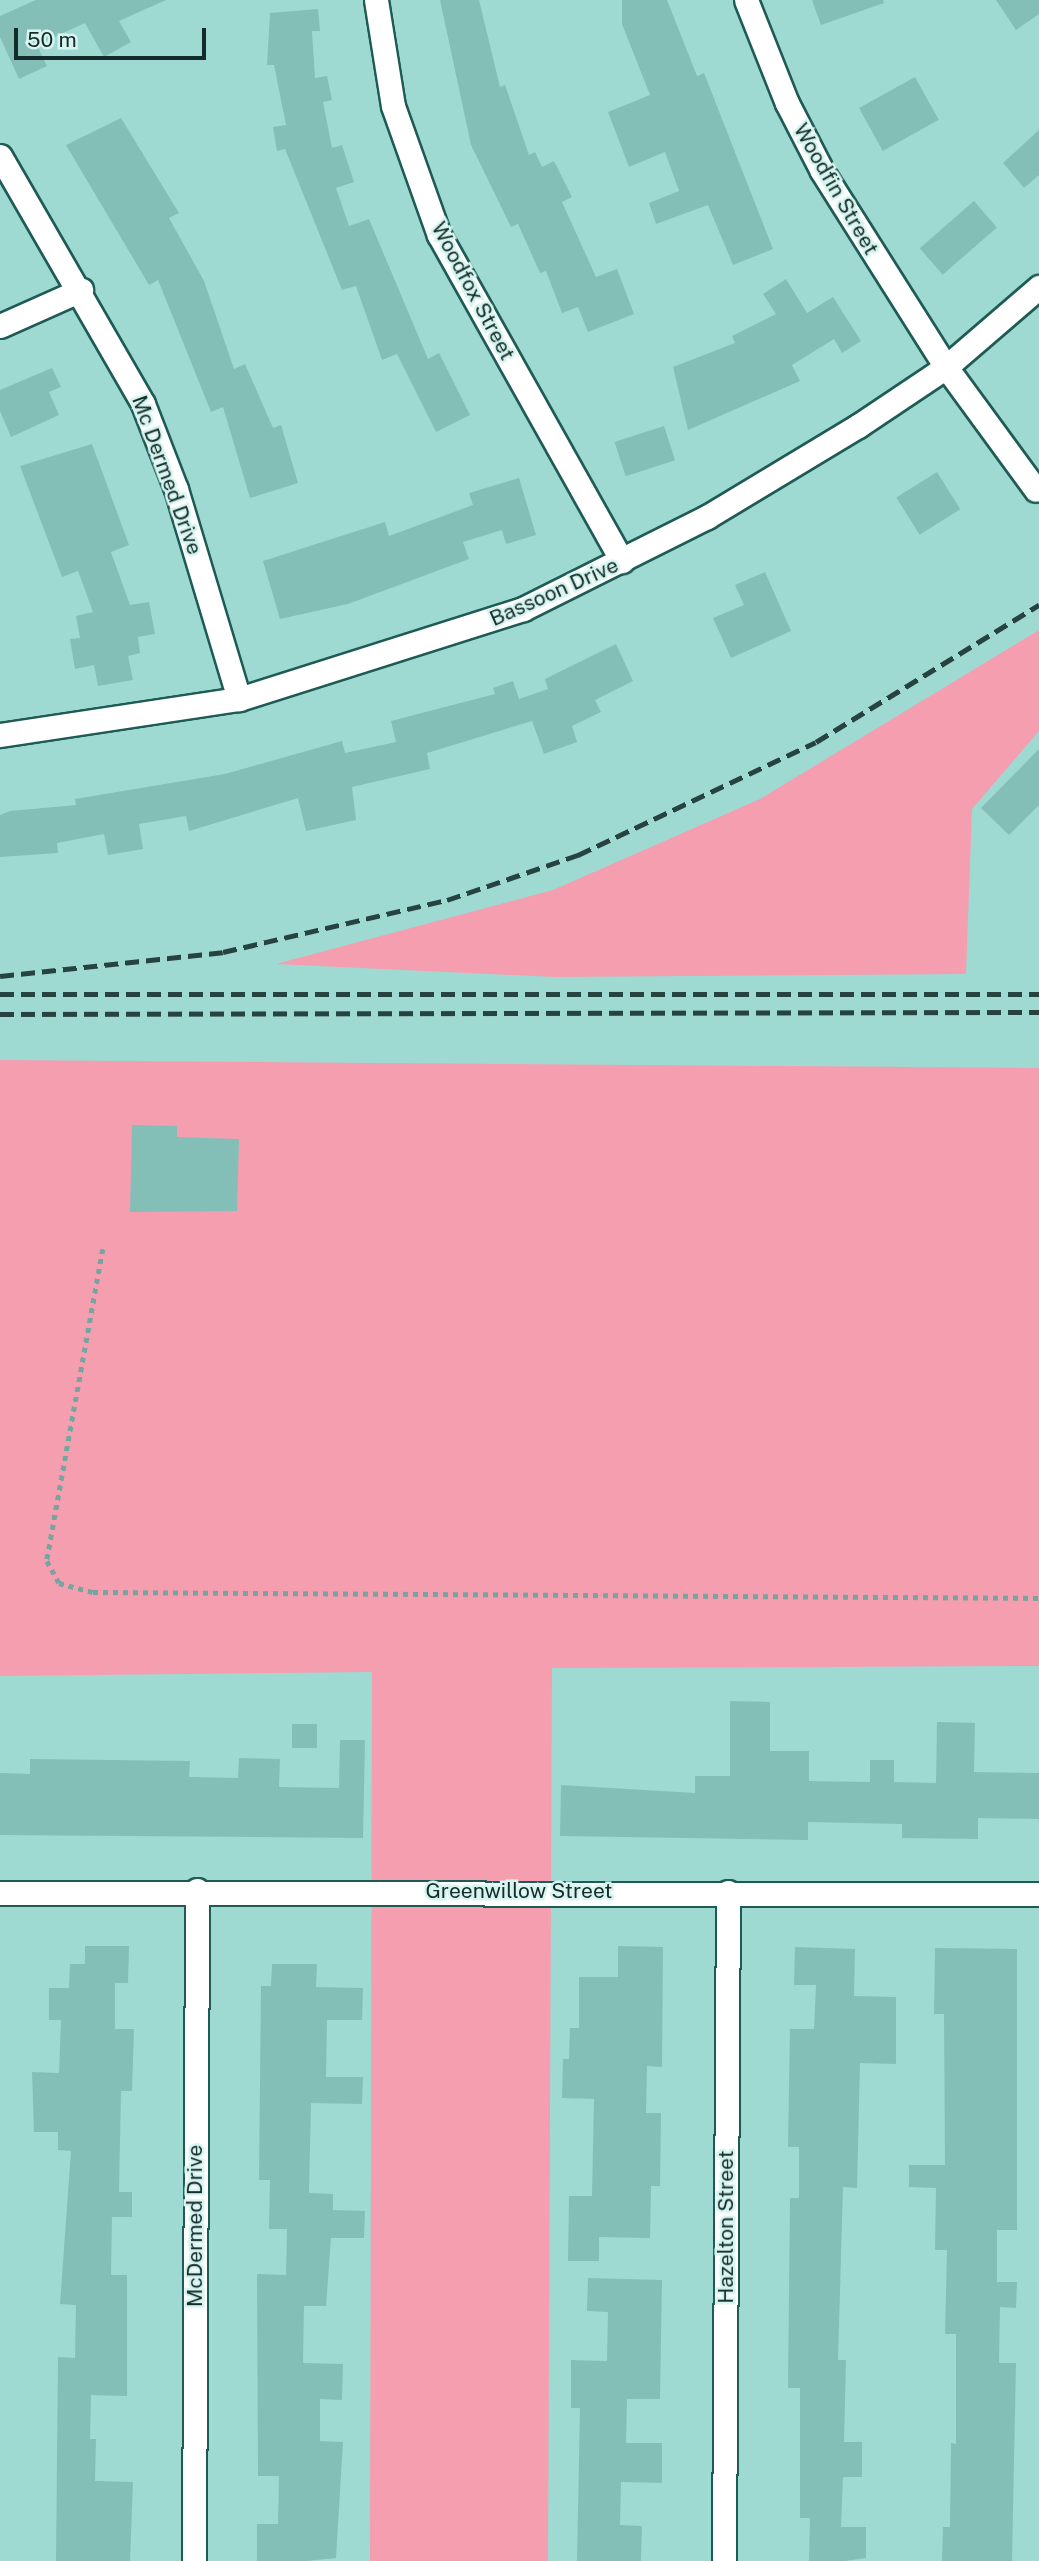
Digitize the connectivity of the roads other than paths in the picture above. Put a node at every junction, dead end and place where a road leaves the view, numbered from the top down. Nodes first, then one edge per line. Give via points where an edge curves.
1 (376, 0) edge
2 (746, 0) edge
3 (0, 156) edge
4 (1039, 287) edge
5 (81, 290) junction
6 (0, 326) edge
7 (946, 367) junction
8 (1036, 490) dead end
9 (622, 561) junction
10 (239, 699) junction
11 (0, 735) edge
12 (197, 1890) junction
13 (728, 1892) junction
14 (0, 1893) edge
15 (1039, 1894) edge
16 (194, 2561) edge
17 (724, 2561) edge

1 - 9 street, Woodfox Street via 393,106 439,235
2 - 7 street, Woodfin Street via 787,103 822,171
3 - 5 street, Mc Dermed Drive
4 - 7 street, Bassoon Drive
5 - 6 street
5 - 10 street, Mc Dermed Drive via 143,404 176,489
7 - 8 street, Woodfin Street
7 - 9 street, Bassoon Drive via 708,517
9 - 10 street, Bassoon Drive via 484,623
10 - 11 street, Bassoon Drive
12 - 13 street, Greenwillow Street
12 - 14 street, Greenwillow Street
12 - 16 street, McDermed Drive
13 - 15 street, Greenwillow Street
13 - 17 street, Hazelton Street

